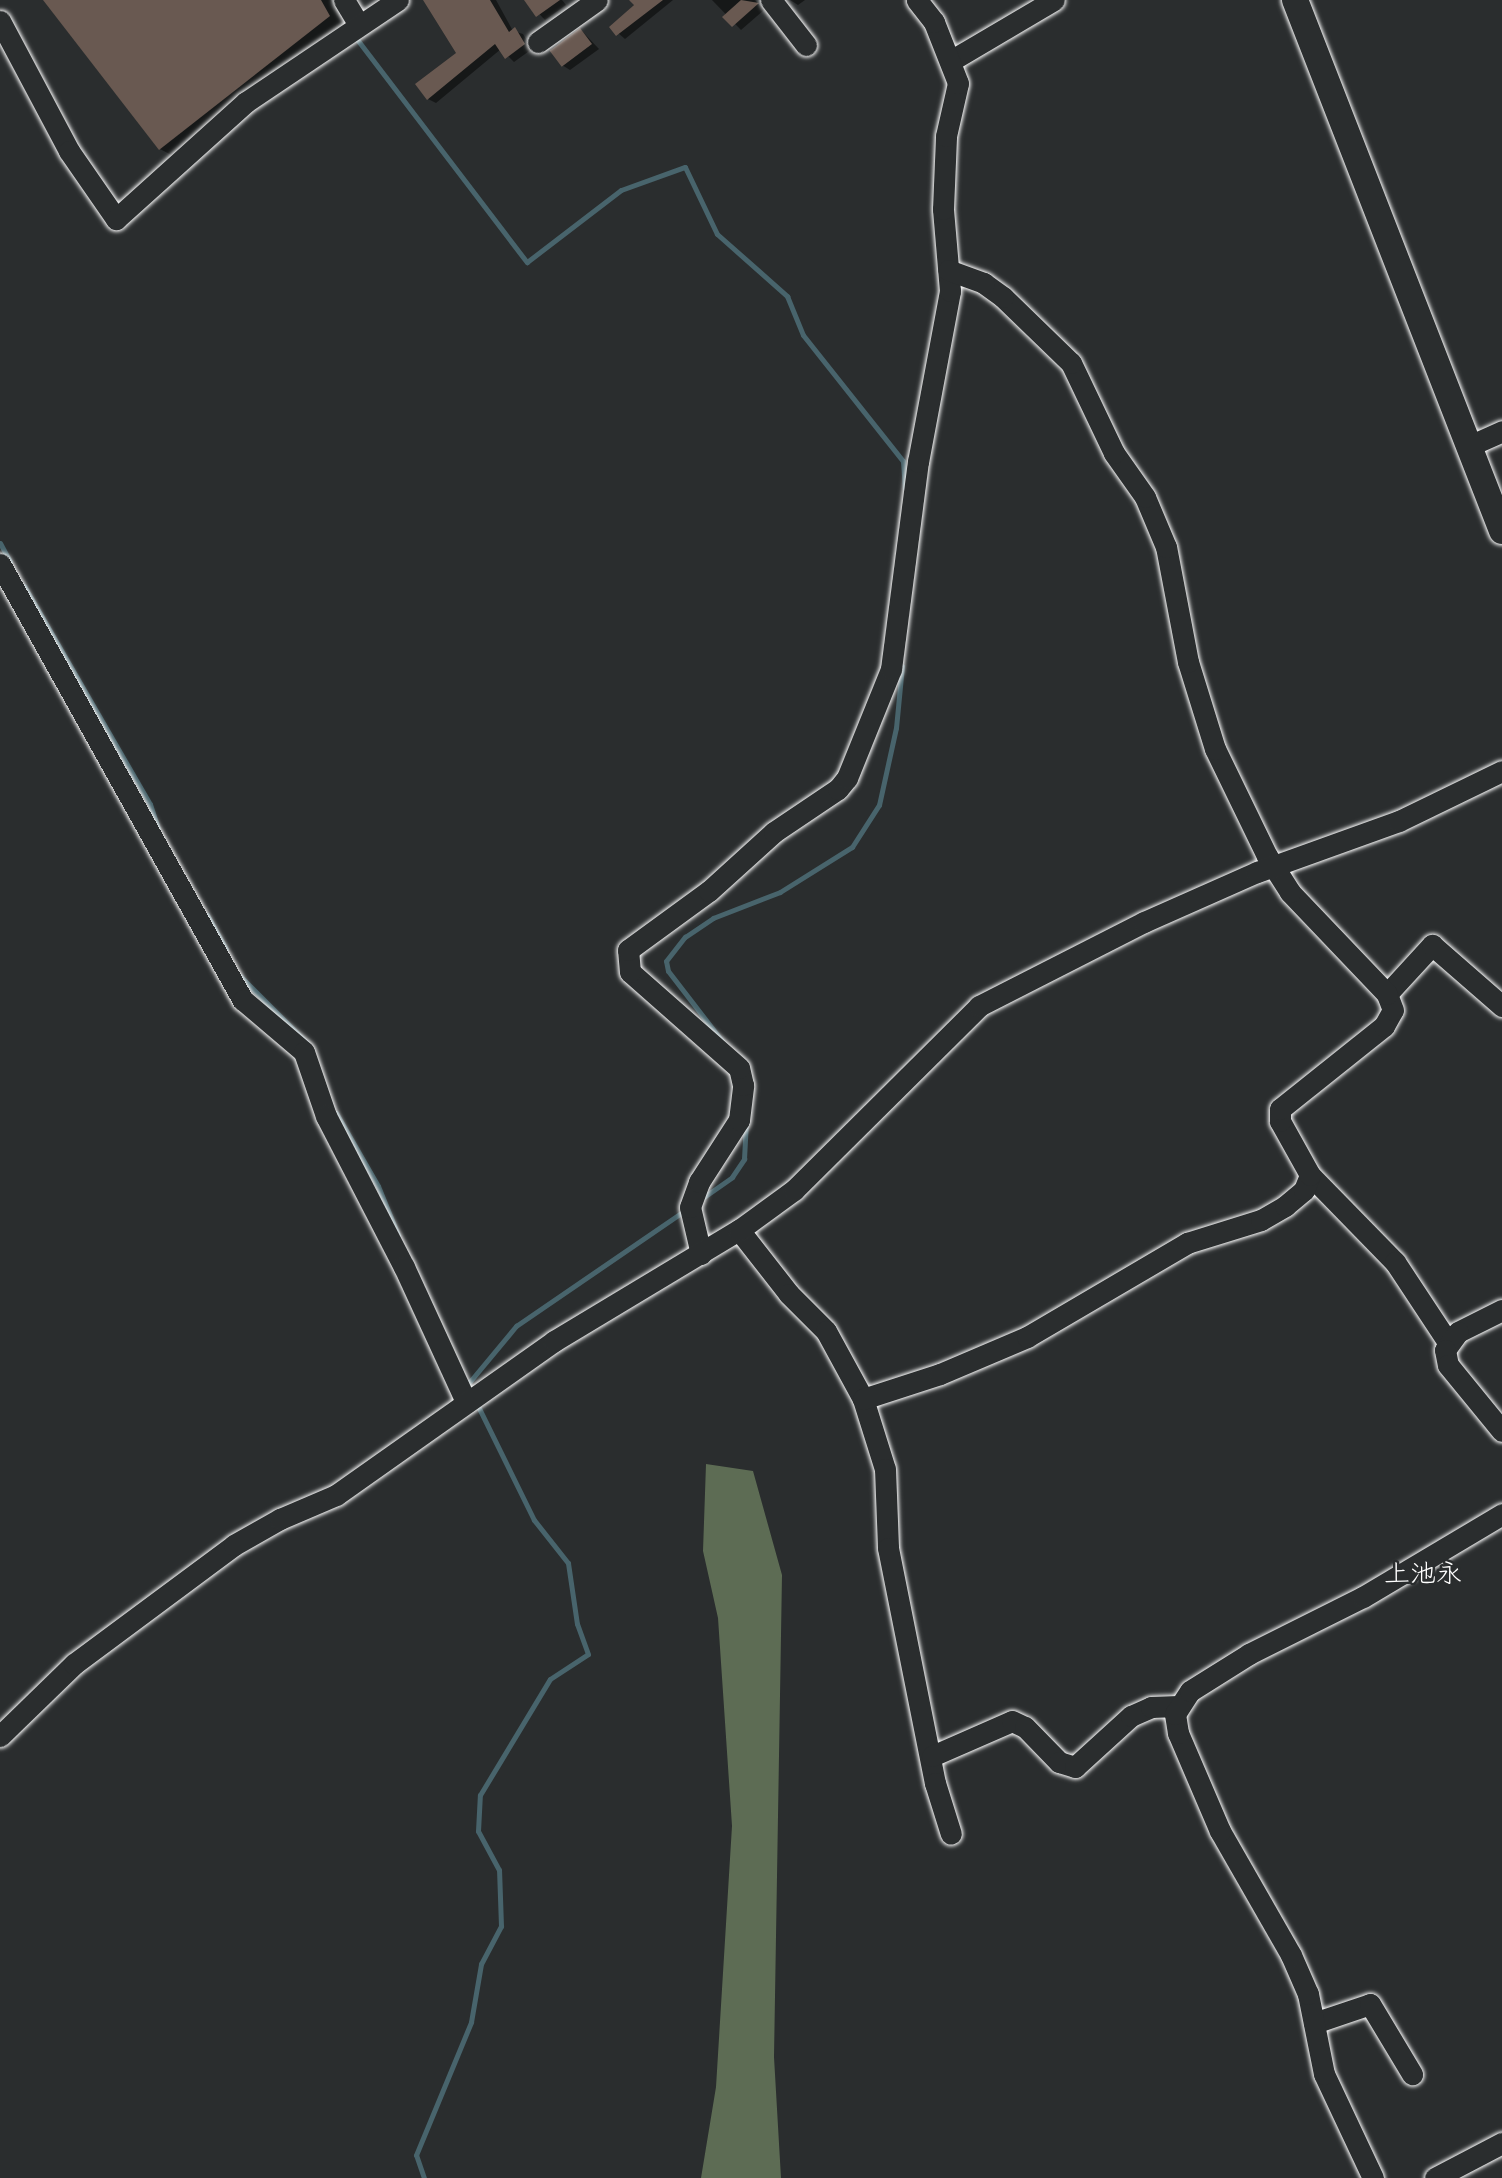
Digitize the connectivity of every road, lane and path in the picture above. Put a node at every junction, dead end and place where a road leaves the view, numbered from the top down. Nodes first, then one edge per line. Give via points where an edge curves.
1 (344, 0) edge
2 (398, 0) edge
3 (597, 0) edge
4 (771, 0) edge
5 (917, 0) edge
6 (1054, 0) edge
7 (1295, 0) edge
8 (0, 22) edge
9 (358, 23) junction
10 (538, 42) dead end
11 (806, 46) dead end
12 (952, 60) junction
13 (948, 270) junction
14 (1502, 431) edge
15 (1469, 446) junction
16 (1502, 531) edge
17 (0, 564) edge
18 (1502, 771) edge
19 (1272, 866) junction
20 (1387, 994) junction
21 (1502, 1006) edge
22 (1310, 1175) junction
23 (739, 1230) junction
24 (701, 1254) junction
25 (1502, 1310) edge
26 (1447, 1341) junction
27 (863, 1399) junction
28 (466, 1402) junction
29 (1502, 1431) edge
30 (1502, 1514) edge
31 (1178, 1706) junction
32 (0, 1736) edge
33 (932, 1756) junction
34 (951, 1834) dead end
35 (1314, 2022) junction
36 (1412, 2074) dead end
37 (1502, 2143) edge
38 (1373, 2178) edge
39 (1436, 2178) edge

1 - 9 street
2 - 9 street
3 - 10 street
4 - 11 street
5 - 12 street via 934,22
6 - 12 street
7 - 15 street
8 - 9 street via 69,151 116,219 246,102
12 - 13 street via 958,83 946,136 943,209
13 - 19 street via 984,283 1003,297 1071,363 1114,453 1145,497 1166,547 1188,662 1215,749
13 - 24 street via 950,291 918,462 897,646 847,778 628,950 631,972 740,1068 739,1120 699,1182 690,1207
14 - 15 street
15 - 16 street
17 - 28 street via 243,1000 304,1052 326,1116 404,1267
18 - 19 street via 1399,821
19 - 20 street via 1290,892
19 - 23 street via 1144,922 979,1006 794,1190
20 - 21 street via 1432,945
20 - 22 street via 1393,1010 1384,1026 1280,1109 1280,1121
22 - 26 street via 1395,1262
22 - 27 street via 1304,1190 1261,1220 1187,1243 1027,1337 940,1374
23 - 24 street
23 - 27 street via 789,1294 826,1331
24 - 28 street via 554,1341
25 - 26 street
26 - 29 street via 1448,1365
27 - 33 street via 885,1469 888,1548
28 - 32 street via 336,1495 234,1545 74,1664
30 - 31 street via 1363,1597 1248,1654 1190,1691
31 - 33 street via 1151,1707 1131,1716 1075,1767 1059,1762 1032,1733 1012,1721
31 - 35 street via 1178,1733 1202,1794 1291,1955
33 - 34 street via 940,1804
35 - 36 street via 1370,2004
35 - 38 street via 1324,2074
37 - 39 street

